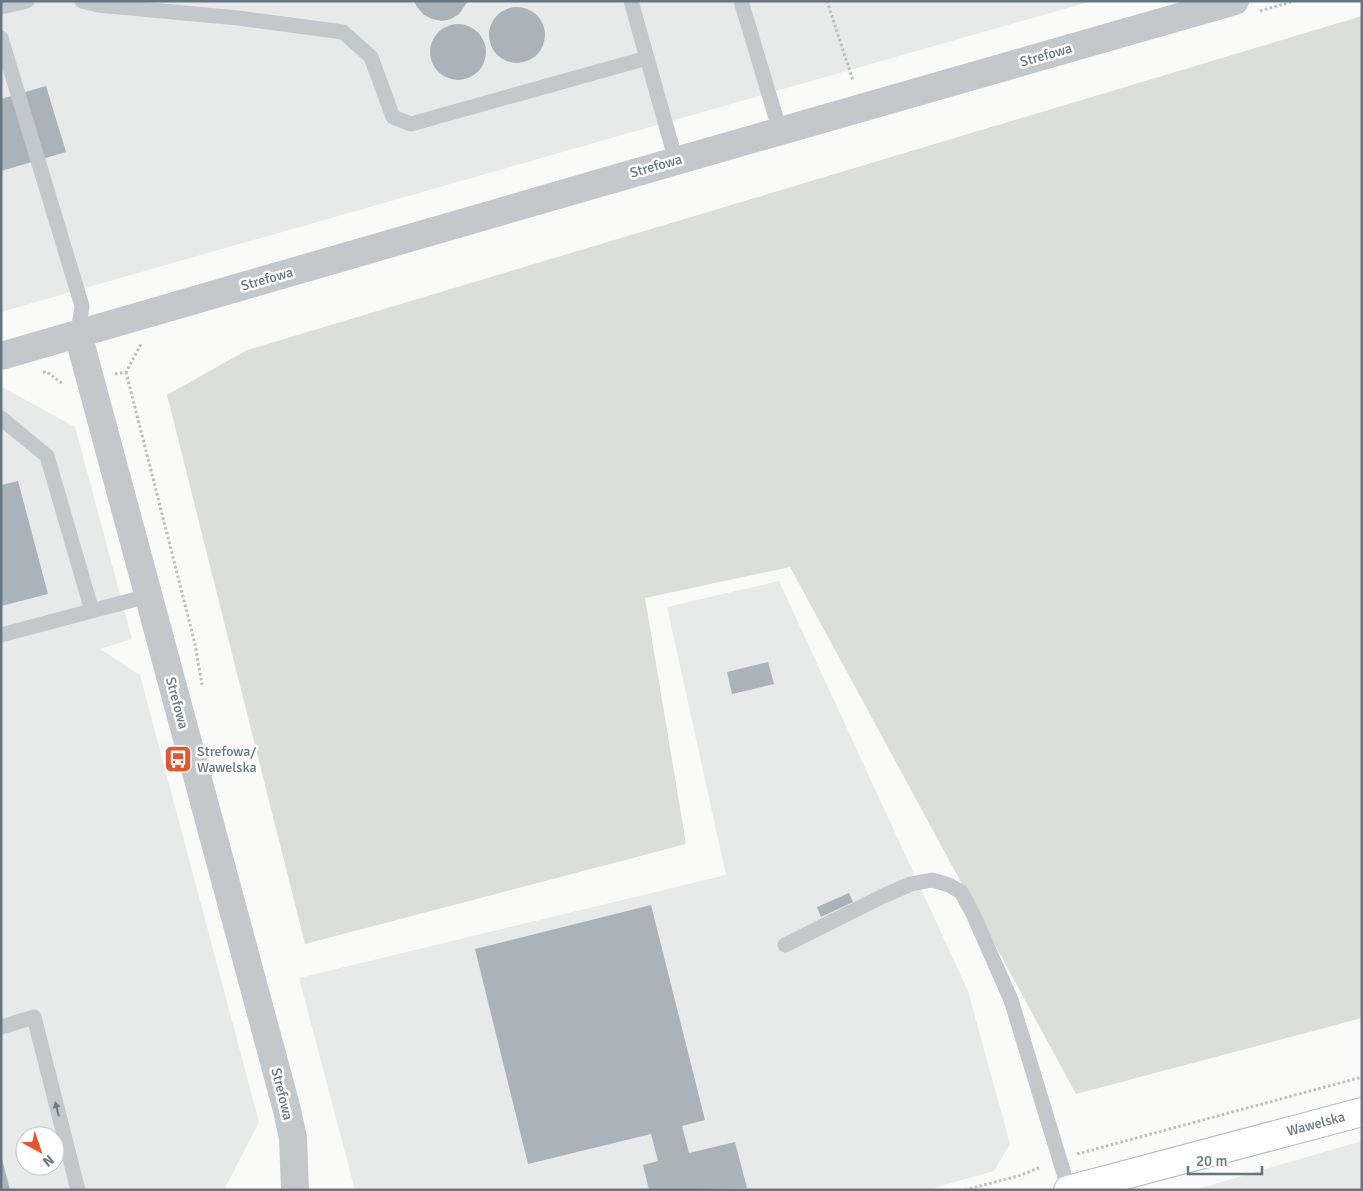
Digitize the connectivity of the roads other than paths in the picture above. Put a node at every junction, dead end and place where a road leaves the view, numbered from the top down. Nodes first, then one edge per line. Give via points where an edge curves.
1 (27, 1) edge
2 (82, 1) edge
3 (631, 1) edge
4 (740, 1) edge
5 (1220, 3) edge
6 (1, 7) edge
7 (1, 38) edge
8 (648, 58) junction
9 (5, 62) edge
10 (780, 131) junction
11 (676, 161) junction
12 (78, 334) junction
13 (1, 356) edge
14 (1, 418) edge
15 (148, 596) junction
16 (92, 611) junction
17 (1, 635) edge
18 (786, 945) dead end
19 (1, 1027) edge
20 (1362, 1112) edge
21 (78, 1190) edge
22 (295, 1190) edge
23 (1069, 1190) edge

1 - 6 lane
2 - 8 lane via 343,32 371,57 393,117 411,124
3 - 8 lane
4 - 10 lane
5 - 10 street, Strefowa
7 - 9 lane
8 - 11 lane
9 - 12 lane via 82,306
10 - 11 street, Strefowa
11 - 12 street, Strefowa
12 - 13 street, Strefowa
12 - 15 street, Strefowa
14 - 16 lane via 47,456
15 - 16 lane
15 - 22 street, Strefowa via 287,1110 293,1138
16 - 17 lane
18 - 23 lane via 912,884 932,880 960,892 1011,1000
21 -> 19 lane via 34,1018
20 - 23 street, Wawelska

